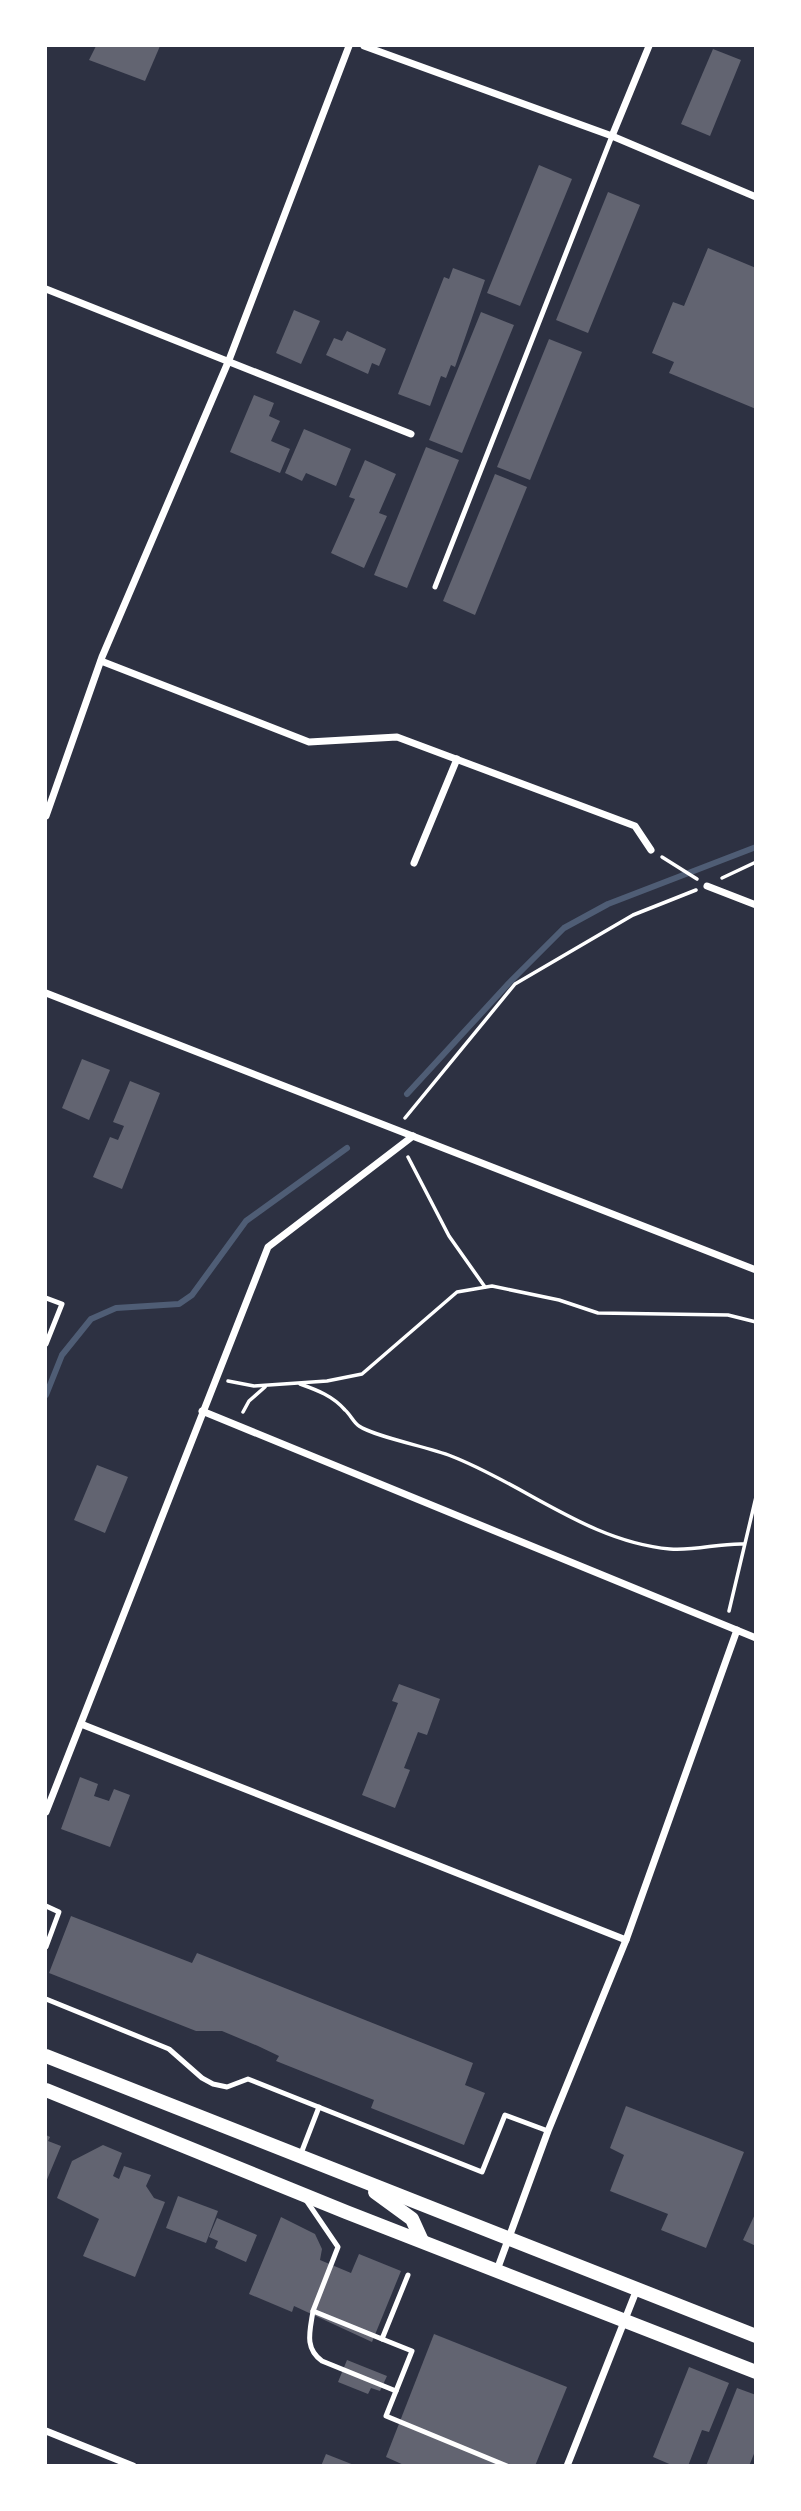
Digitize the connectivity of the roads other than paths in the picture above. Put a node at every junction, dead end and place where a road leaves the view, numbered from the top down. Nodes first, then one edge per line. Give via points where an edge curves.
1 (349, 46) edge
2 (364, 46) edge
3 (649, 46) edge
4 (612, 136) junction
5 (755, 197) edge
6 (46, 289) edge
7 (229, 360) junction
8 (411, 434) dead end
9 (435, 587) dead end
10 (101, 662) junction
11 (457, 759) junction
12 (46, 816) edge
13 (651, 850) road end
14 (414, 863) dead end
15 (707, 886) road end
16 (755, 905) edge
17 (46, 993) edge
18 (413, 1136) junction
19 (755, 1270) edge
20 (46, 1298) edge
21 (46, 1344) edge
22 (202, 1410) junction
23 (733, 1629) junction
24 (755, 1637) edge
25 (81, 1724) junction
26 (46, 1812) edge
27 (46, 1906) edge
28 (626, 1940) junction
29 (46, 1947) edge
30 (46, 1999) edge
31 (46, 2056) edge
32 (46, 2090) edge
33 (320, 2107) junction
34 (548, 2131) junction
35 (299, 2157) junction
36 (360, 2181) junction
37 (301, 2193) junction
38 (509, 2238) junction
39 (422, 2241) junction
40 (497, 2270) junction
41 (408, 2275) dead end
42 (637, 2289) junction
43 (313, 2311) junction
44 (625, 2319) junction
45 (755, 2336) edge
46 (382, 2339) junction
47 (755, 2372) edge
48 (396, 2391) junction
49 (46, 2431) edge
50 (133, 2466) edge
51 (507, 2466) edge
52 (567, 2466) edge

1 - 7 street
2 - 4 street
3 - 4 street
4 - 5 street
4 - 9 lane
6 - 7 street
7 - 8 street
7 - 10 street
10 - 11 street via 309,742 397,737
10 - 12 street
11 - 13 street via 635,827
11 - 14 street
15 - 16 street
17 - 18 street
18 - 19 street
18 - 22 street via 268,1247
20 - 21 lane via 62,1304
22 - 23 street
22 - 25 street
23 - 24 street
23 - 28 street
25 - 26 street
25 - 28 street
27 - 29 lane via 59,1912
28 - 34 street
30 - 33 lane via 169,2049 207,2081 223,2087 248,2079
31 - 35 main road
32 - 37 main road
33 - 34 lane via 482,2172 505,2115
33 - 35 lane
34 - 38 street
35 - 36 main road
36 - 38 main road
36 - 39 main road via 412,2219
37 - 39 main road
37 - 43 lane via 338,2247
38 - 40 street
38 - 42 main road
39 - 40 main road
40 - 44 main road
41 - 46 lane
42 - 44 street
42 - 45 main road
43 - 46 lane
43 - 48 lane via 309,2342 313,2355
44 - 47 main road
44 - 52 street
46 - 48 lane via 412,2351
48 - 51 lane via 386,2416
49 - 50 street

